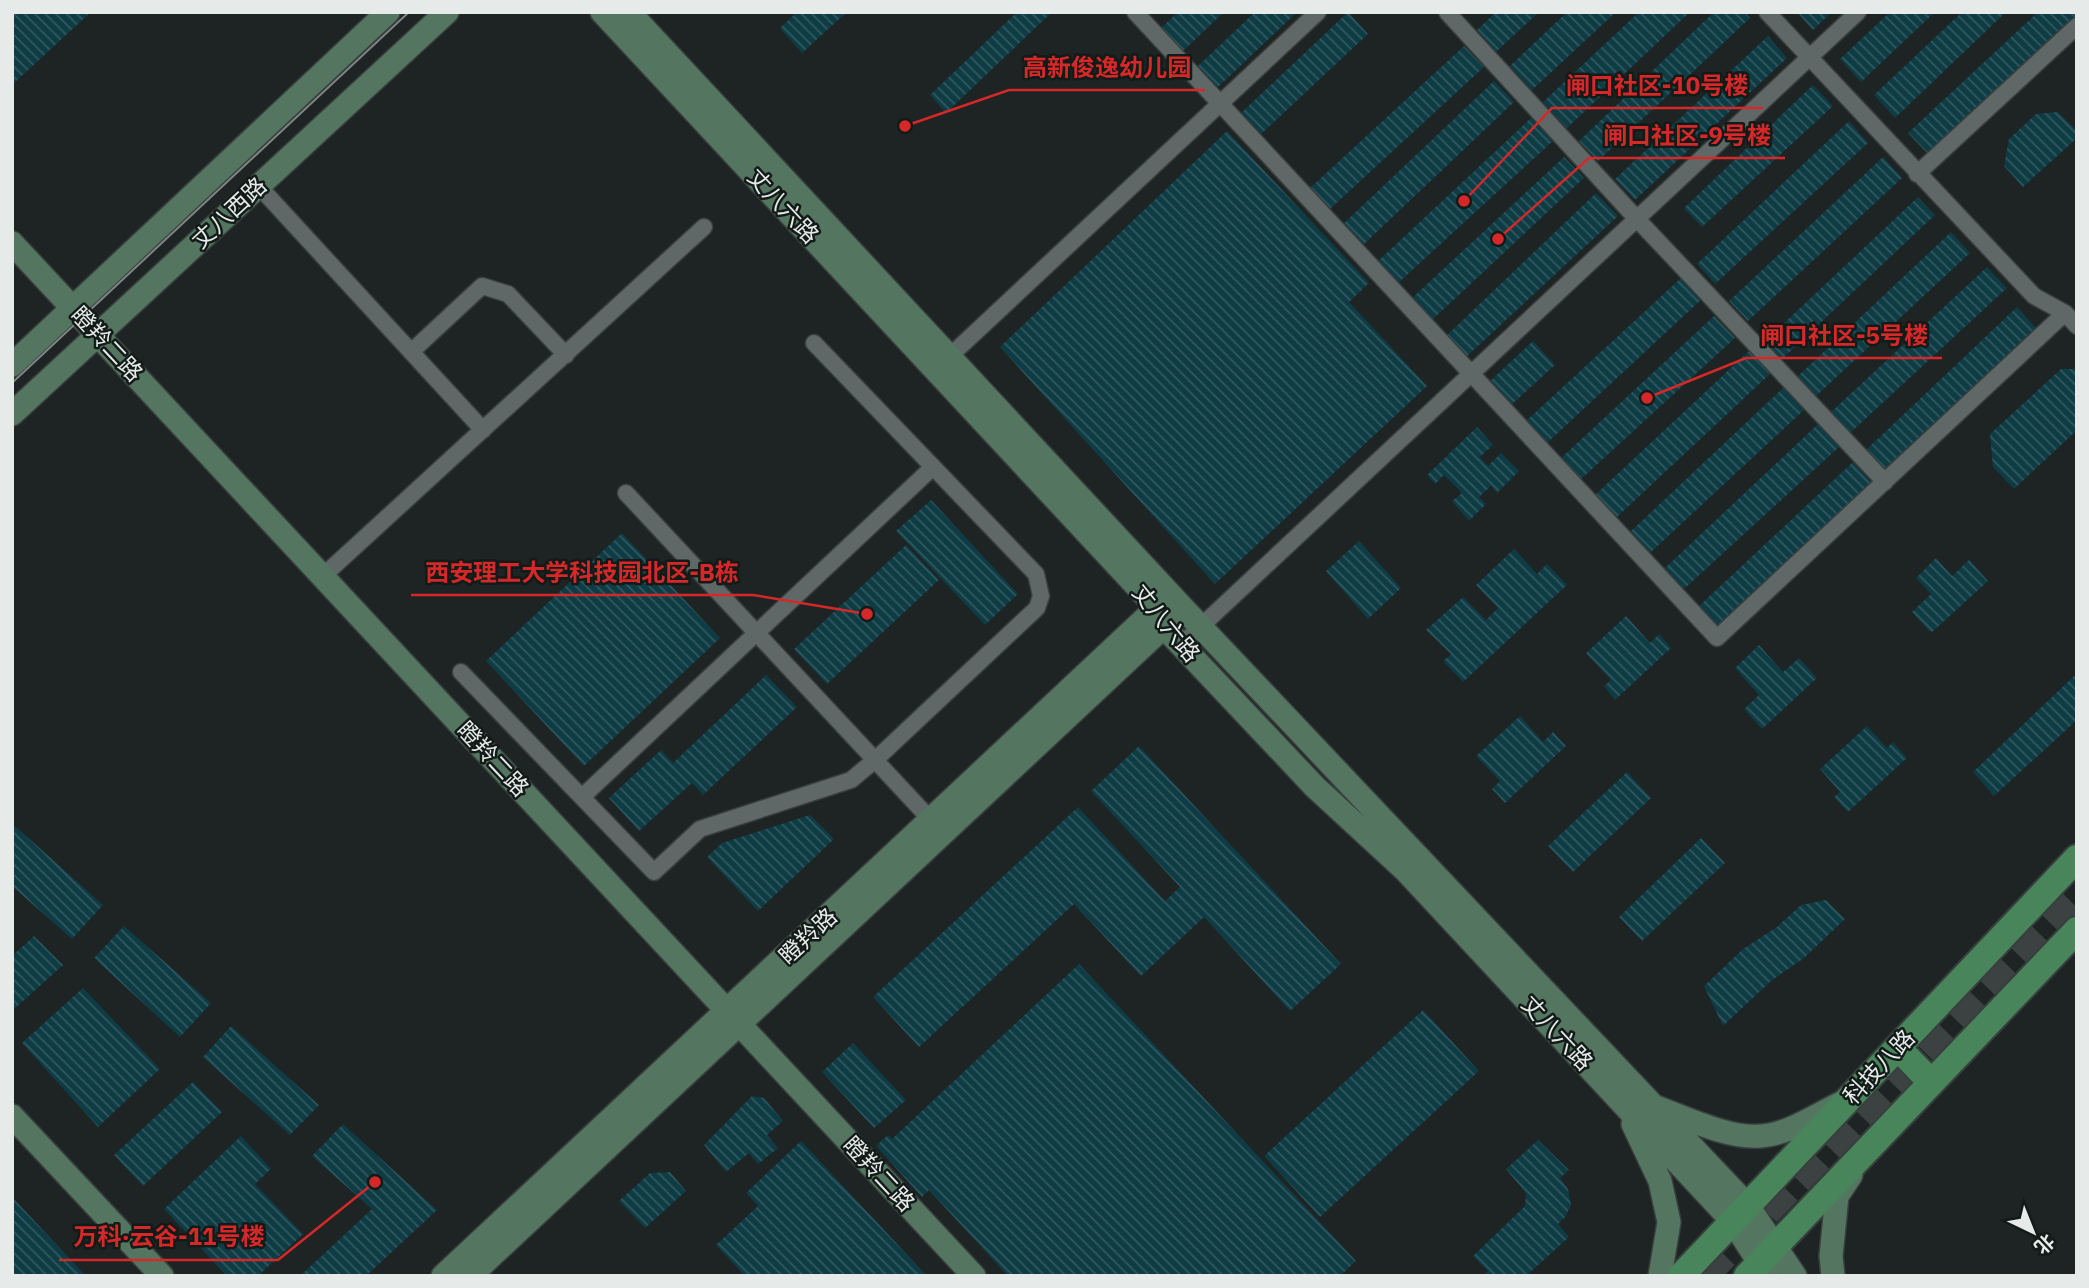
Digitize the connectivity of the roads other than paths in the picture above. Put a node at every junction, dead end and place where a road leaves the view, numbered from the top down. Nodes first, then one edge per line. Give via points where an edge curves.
1 (388, 12) edge
2 (447, 12) edge
3 (602, 12) edge
4 (629, 12) edge
5 (1135, 12) edge
6 (1318, 12) edge
7 (1447, 12) edge
8 (1767, 12) edge
9 (1858, 12) edge
10 (2077, 26) edge
11 (1809, 58) junction
12 (1221, 104) junction
13 (1917, 174) junction
14 (266, 194) dead end
15 (1636, 218) junction
16 (704, 227) dead end
17 (12, 243) edge
18 (73, 308) junction
19 (2065, 313) junction
20 (2077, 326) edge
21 (98, 334) junction
22 (814, 343) dead end
23 (411, 352) junction
24 (566, 355) junction
25 (950, 356) junction
26 (12, 365) edge
27 (1470, 373) junction
28 (12, 414) edge
29 (483, 430) junction
30 (933, 467) junction
31 (1885, 482) junction
32 (626, 493) dead end
33 (323, 576) junction
34 (1169, 609) junction
35 (1200, 626) junction
36 (756, 633) junction
37 (1181, 645) junction
38 (461, 672) dead end
39 (875, 760) junction
40 (582, 797) junction
41 (931, 820) junction
42 (2077, 858) edge
43 (2077, 930) edge
44 (733, 1017) junction
45 (1898, 1048) junction
46 (1931, 1082) junction
47 (1850, 1098) junction
48 (1624, 1105) junction
49 (1653, 1106) junction
50 (12, 1116) edge
51 (1870, 1145) junction
52 (1740, 1214) junction
53 (1762, 1265) edge
54 (1668, 1270) edge
55 (162, 1276) edge
56 (443, 1276) edge
57 (470, 1276) edge
58 (974, 1276) edge
59 (1647, 1276) edge
60 (1796, 1276) edge
61 (1833, 1276) edge

1 - 18 main road, 丈八西路
2 - 21 main road, 丈八西路
3 - 34 main road, 丈八六路
4 - 25 main road, 丈八六路
5 - 12 street
6 - 12 street
7 - 15 street
8 - 11 street
9 - 11 street
10 - 13 street
11 - 13 street
11 - 15 street
12 - 25 street
12 - 27 street
13 - 19 street via 2034,296
14 - 23 street
15 - 27 street
15 - 31 street
16 - 24 street
17 - 18 main road, 瞪羚二路
18 - 21 main road, 瞪羚二路
18 - 26 main road, 丈八西路
19 - 20 street
19 - 31 street
21 - 28 main road, 丈八西路
21 - 33 main road, 瞪羚二路
22 - 30 street
23 - 24 street via 482,286 508,294
23 - 29 street
24 - 29 street
25 - 34 main road, 丈八六路
27 - 31 street via 1717,638
27 - 35 street
29 - 33 street
30 - 36 street
30 - 39 street via 1036,574 1041,596 1037,608
32 - 36 street
33 - 44 main road, 瞪羚二路
34 - 35 main road, 丈八六路
34 - 37 main road, 丈八六路
34 - 41 main road, 瞪羚路
34 - 44 main road, 瞪羚路
35 - 37 street
35 - 49 main road, 丈八六路
36 - 39 street
36 - 40 street
37 - 48 main road, 丈八六路 via 1315,787 1405,870
38 - 40 street
39 - 40 street via 850,780 700,829 654,872
39 - 41 street
41 - 44 main road, 瞪羚路
42 - 45 main road, 科技八路
43 - 46 main road, 科技八路
44 - 56 main road, 瞪羚路
44 - 57 main road, 瞪羚路
44 - 58 main road, 瞪羚二路
45 - 46 main road
45 - 47 main road, 科技八路
46 - 51 main road, 科技八路
47 - 49 main road via 1785,1131 1759,1137 1725,1132
47 - 52 main road, 科技八路
48 - 52 main road, 丈八六路
48 - 54 main road via 1660,1181 1669,1222
49 - 52 main road, 丈八六路
50 - 55 main road
51 - 53 main road, 科技八路
51 - 61 main road via 1837,1196
52 - 53 main road, 丈八六路
52 - 54 main road, 科技八路
53 - 60 main road, 丈八六路
54 - 59 street

